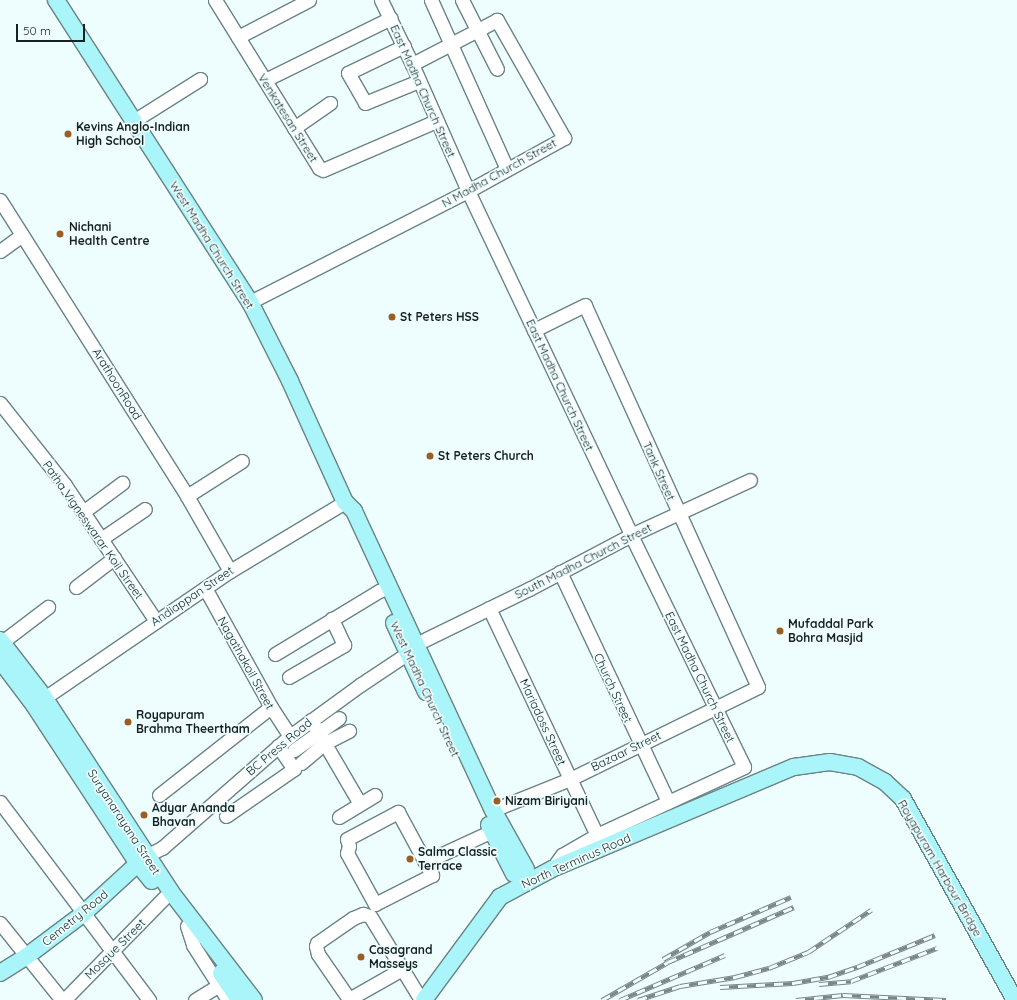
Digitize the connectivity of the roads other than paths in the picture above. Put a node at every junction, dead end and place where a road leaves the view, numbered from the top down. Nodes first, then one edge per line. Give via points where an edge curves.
1 (56, 0) edge
2 (215, 0) edge
3 (309, 0) edge
4 (381, 0) edge
5 (430, 0) edge
6 (462, 0) edge
7 (391, 18) junction
8 (478, 29) junction
9 (238, 38) junction
10 (451, 43) junction
11 (404, 46) junction
12 (412, 64) junction
13 (497, 69) dead end
14 (200, 80) dead end
15 (265, 80) junction
16 (419, 81) junction
17 (330, 103) dead end
18 (135, 120) junction
19 (436, 121) junction
20 (294, 128) junction
21 (507, 169) junction
22 (468, 191) junction
23 (0, 200) edge
24 (22, 235) junction
25 (0, 251) edge
26 (250, 302) junction
27 (534, 330) junction
28 (0, 403) edge
29 (242, 461) dead end
30 (750, 480) dead end
31 (122, 483) dead end
32 (186, 496) junction
33 (345, 502) junction
34 (145, 509) dead end
35 (83, 512) junction
36 (678, 513) junction
37 (630, 535) junction
38 (101, 539) junction
39 (114, 558) junction
40 (230, 571) junction
41 (560, 572) junction
42 (76, 587) dead end
43 (205, 588) junction
44 (384, 589) junction
45 (48, 607) dead end
46 (490, 608) junction
47 (332, 619) junction
48 (156, 621) junction
49 (1, 641) edge
50 (412, 648) junction
51 (275, 654) dead end
52 (0, 660) edge
53 (289, 677) dead end
54 (758, 687) joint
55 (39, 701) junction
56 (715, 707) junction
57 (271, 708) junction
58 (339, 718) dead end
59 (311, 720) junction
60 (349, 731) dead end
61 (318, 732) junction
62 (290, 736) junction
63 (325, 743) junction
64 (639, 744) junction
65 (278, 746) junction
66 (294, 750) dead end
67 (301, 763) dead end
68 (570, 779) junction
69 (159, 795) dead end
70 (375, 795) dead end
71 (727, 796) joint
72 (0, 802) edge
73 (668, 802) junction
74 (360, 804) junction
75 (493, 810) junction
76 (226, 816) dead end
77 (339, 817) dead end
78 (494, 834) junction
79 (597, 835) junction
80 (142, 860) junction
81 (427, 865) junction
82 (552, 869) junction
83 (520, 871) junction
84 (500, 896) junction
85 (165, 897) junction
86 (84, 912) junction
87 (0, 923) edge
88 (187, 926) junction
89 (113, 952) junction
90 (27, 956) junction
91 (402, 969) junction
92 (0, 973) edge
93 (218, 985) junction
94 (63, 1000) edge
95 (149, 1000) edge
96 (195, 1000) edge
97 (228, 1000) edge
98 (239, 1000) edge
99 (254, 1000) edge
100 (423, 1000) edge
101 (1015, 1000) edge

1 - 18 main road, West Madha Church Street
2 - 9 street, Venkatesan Street
3 - 9 street
4 - 7 street, East Madha Church Street
5 - 10 street
6 - 8 street
7 - 11 street, East Madha Church Street
7 - 15 street
8 - 10 street, N Madha Church Street
8 - 13 street
8 - 21 street, N Madha Church Street via 497,20 564,138
9 - 15 street, Venkatesan Street
10 - 12 street, N Madha Church Street
10 - 21 street
11 - 12 street, East Madha Church Street
11 - 16 street via 348,72 365,103
12 - 16 street, East Madha Church Street
14 - 18 street
15 - 20 street, Venkatesan Street
16 - 19 street, East Madha Church Street
17 - 20 street
18 - 26 main road, West Madha Church Street
19 - 20 street, Venkatesan Street via 323,170 319,168
19 - 22 street, East Madha Church Street
21 - 22 street, N Madha Church Street
22 - 26 street, N Madha Church Street
22 - 27 street, East Madha Church Street
23 - 24 street, ArathoonRoad
24 - 25 street
24 - 32 street, ArathoonRoad
26 - 33 main road, West Madha Church Street via 290,381
27 - 36 street, Tank Street via 585,305
27 - 37 street, East Madha Church Street
28 - 35 street, Patha Vigneswarar Koil Street via 65,485
29 - 32 street
30 - 36 street, South Madha Church Street
31 - 35 street
32 - 40 street, ArathoonRoad
33 - 40 street, Andiappan Street
33 - 44 main road, West Madha Church Street via 354,511 358,533
34 - 38 street
35 - 38 street, Patha Vigneswarar Koil Street
36 - 37 street, South Madha Church Street
36 - 54 street, Tank Street
37 - 41 street, South Madha Church Street
37 - 56 street, East Madha Church Street
38 - 39 street, Patha Vigneswarar Koil Street
39 - 42 street
39 - 48 street, Patha Vigneswarar Koil Street
40 - 43 street, Andiappan Street
41 - 46 street, South Madha Church Street
41 - 64 street, Church Street
43 - 48 street, Andiappan Street
43 - 57 street, Nagathakoil Street
44 - 47 street
44 - 50 main road, West Madha Church Street
45 - 49 street
46 - 50 street, South Madha Church Street
46 - 68 street, Mariadoss Street
47 - 51 street
47 - 53 street via 344,645
48 - 55 street, Andiappan Street
49 - 55 main road, Suryanarayana Street
50 - 59 street, BC Press Road
50 - 75 main road, West Madha Church Street
50 - 78 main road, West Madha Church Street
52 - 55 main road, Suryanarayana Street
54 - 56 street, Bazaar Street
55 - 80 main road, Suryanarayana Street
56 - 64 street, Bazaar Street
56 - 73 street, East Madha Church Street via 744,767
57 - 62 street, Nagathakoil Street
57 - 69 street
58 - 61 street
59 - 61 street
59 - 62 street, BC Press Road
60 - 63 street
61 - 63 street
61 - 66 street
62 - 65 street, BC Press Road
63 - 67 street
63 - 74 street
64 - 68 street, Bazaar Street
64 - 73 street, Church Street
65 - 76 street via 294,769
65 - 80 street, BC Press Road via 162,848
68 - 75 street, Bazaar Street
68 - 79 street, Mariadoss Street
70 - 74 street
71 - 82 main road, North Terminus Road
71 - 101 main road, Royapuram Harbour Bridge via 794,767 830,762 858,767 885,782 903,799
72 - 86 street
73 - 79 street
74 - 77 street
75 - 83 main road, West Madha Church Street
78 - 81 street
78 - 83 main road, West Madha Church Street
79 - 82 street via 562,855
80 - 85 main road, Suryanarayana Street
80 - 86 main road, Cemetry Road
80 - 99 main road, Suryanarayana Street via 171,892
81 - 81 street via 398,812 347,839 347,853 375,904 432,875
82 - 83 main road
82 - 84 main road, North Terminus Road
83 - 84 main road
84 - 100 main road, North Terminus Road
85 - 88 main road, Suryanarayana Street
85 - 89 street, Mosque Street
86 - 89 street
86 - 90 main road, Cemetry Road
87 - 90 street
88 - 93 street via 193,945
88 - 98 main road, Suryanarayana Street
89 - 94 street, Mosque Street
89 - 95 street
90 - 92 main road, Cemetry Road
90 - 94 street
91 - 91 street via 370,916 363,914 353,918 316,946 318,954 349,999
91 - 100 street
93 - 96 street
93 - 97 street

